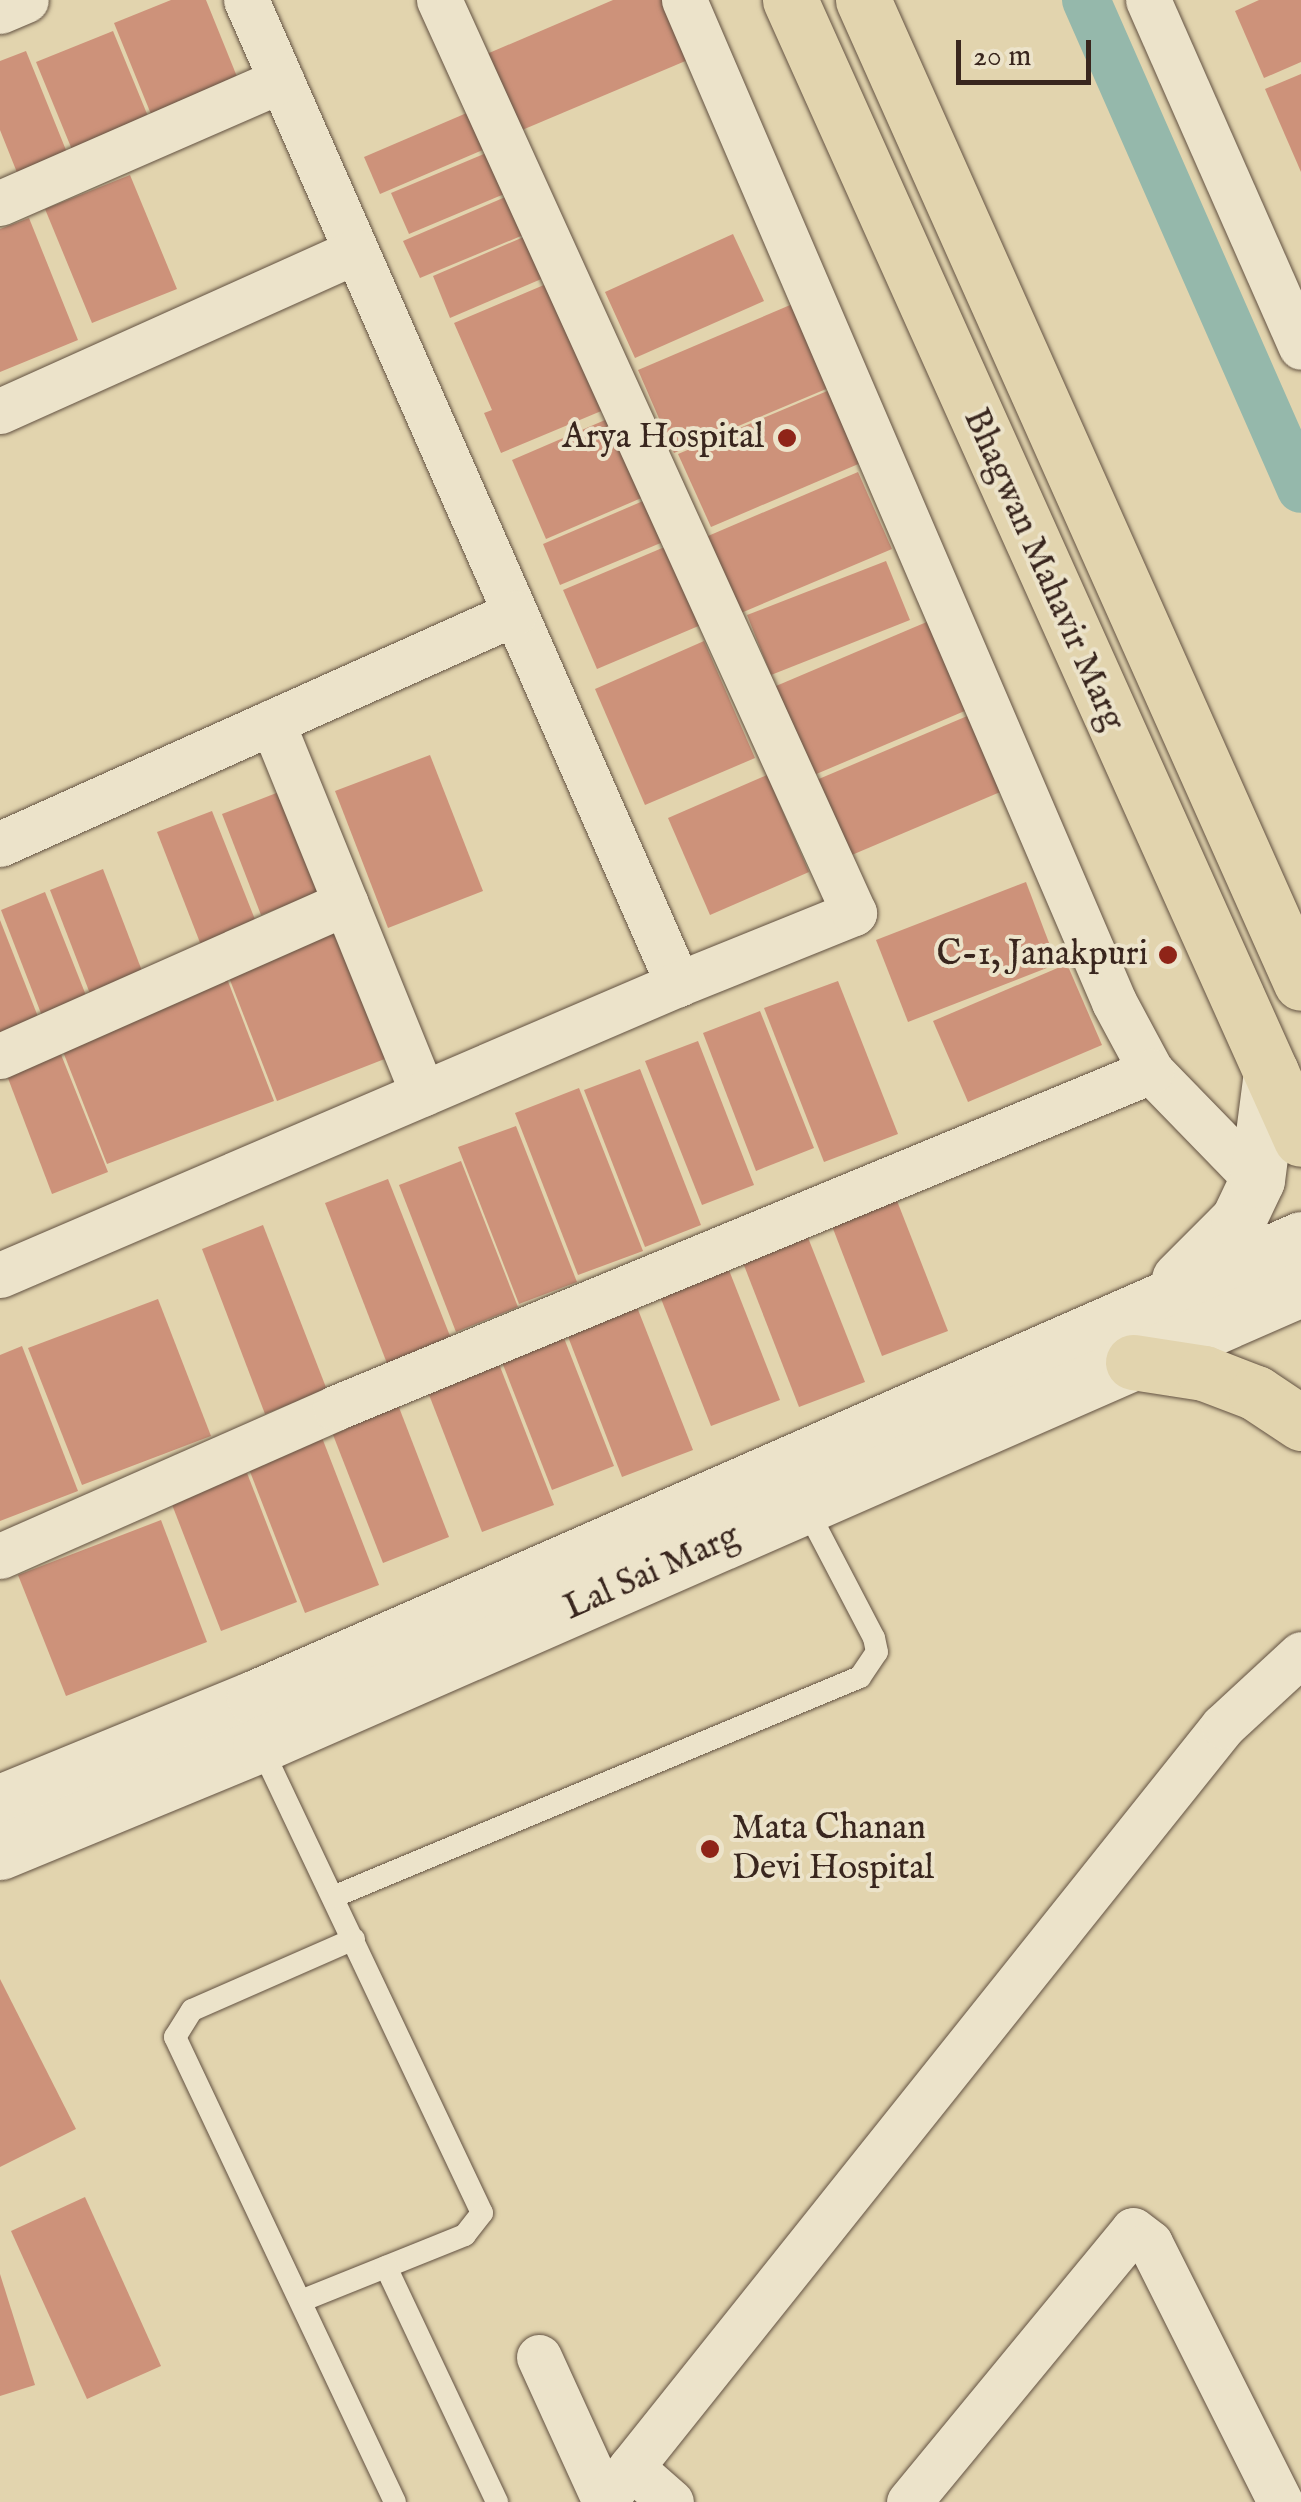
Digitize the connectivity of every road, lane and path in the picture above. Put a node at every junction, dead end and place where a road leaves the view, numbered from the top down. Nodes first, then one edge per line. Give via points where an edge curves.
1 (26, 0) edge
2 (246, 0) edge
3 (440, 0) edge
4 (684, 0) edge
5 (790, 0) edge
6 (864, 0) edge
7 (1148, 0) edge
8 (0, 12) edge
9 (281, 80) junction
10 (0, 203) edge
11 (356, 251) junction
12 (1301, 347) edge
13 (0, 411) edge
14 (515, 613) junction
15 (272, 722) junction
16 (0, 844) edge
17 (346, 903) junction
18 (678, 984) junction
19 (1301, 984) edge
20 (0, 1056) edge
21 (1151, 1070) junction
22 (1271, 1072) junction
23 (423, 1093) junction
24 (1301, 1138) edge
25 (1257, 1180) junction
26 (1301, 1239) edge
27 (0, 1275) edge
28 (1301, 1289) edge
29 (1146, 1307) junction
30 (1133, 1362) junction
31 (1301, 1423) edge
32 (804, 1506) junction
33 (0, 1556) edge
34 (1301, 1654) edge
35 (260, 1746) junction
36 (0, 1802) edge
37 (0, 1852) edge
38 (333, 1897) junction
39 (354, 1940) junction
40 (386, 2267) junction
41 (301, 2301) junction
42 (539, 2357) dead end
43 (613, 2490) edge
44 (1301, 2491) edge
45 (395, 2502) edge
46 (497, 2502) edge
47 (671, 2502) edge
48 (908, 2502) edge
49 (1280, 2502) edge
50 (1290, 2502) edge

1 - 8 street
2 - 9 street
3 - 18 street via 854,913
4 - 21 street via 1114,1002
5 - 22 main road, Bhagwan Mahavir Marg
6 - 19 main road, Bhagwan Mahavir Marg
7 - 12 street
9 - 10 street
9 - 11 street
11 - 13 street
11 - 14 street
14 - 15 street
14 - 18 street
15 - 16 street
15 - 17 street
17 - 20 street
17 - 23 street
18 - 23 street
21 - 25 street
21 - 33 street via 335,1408
22 - 24 main road, Bhagwan Mahavir Marg
22 - 25 street
23 - 27 street
25 - 29 street via 1228,1232
26 - 29 street, Lal Sai Marg
28 - 30 street, Lal Sai Marg
29 - 36 street, Lal Sai Marg via 254,1698
30 - 31 main road via 1204,1373 1256,1393
30 - 32 street, Lal Sai Marg
32 - 35 street, Lal Sai Marg
32 - 38 lane via 874,1638 877,1652 860,1677
34 - 43 street via 1224,1726
35 - 37 street, Lal Sai Marg
35 - 38 lane
38 - 39 lane
39 - 40 lane via 482,2213 465,2235
39 - 41 lane via 192,2010 176,2037
40 - 41 lane
40 - 46 lane
41 - 45 lane
42 - 43 street
43 - 47 street
44 - 50 street
48 - 49 street via 1133,2230 1150,2243

